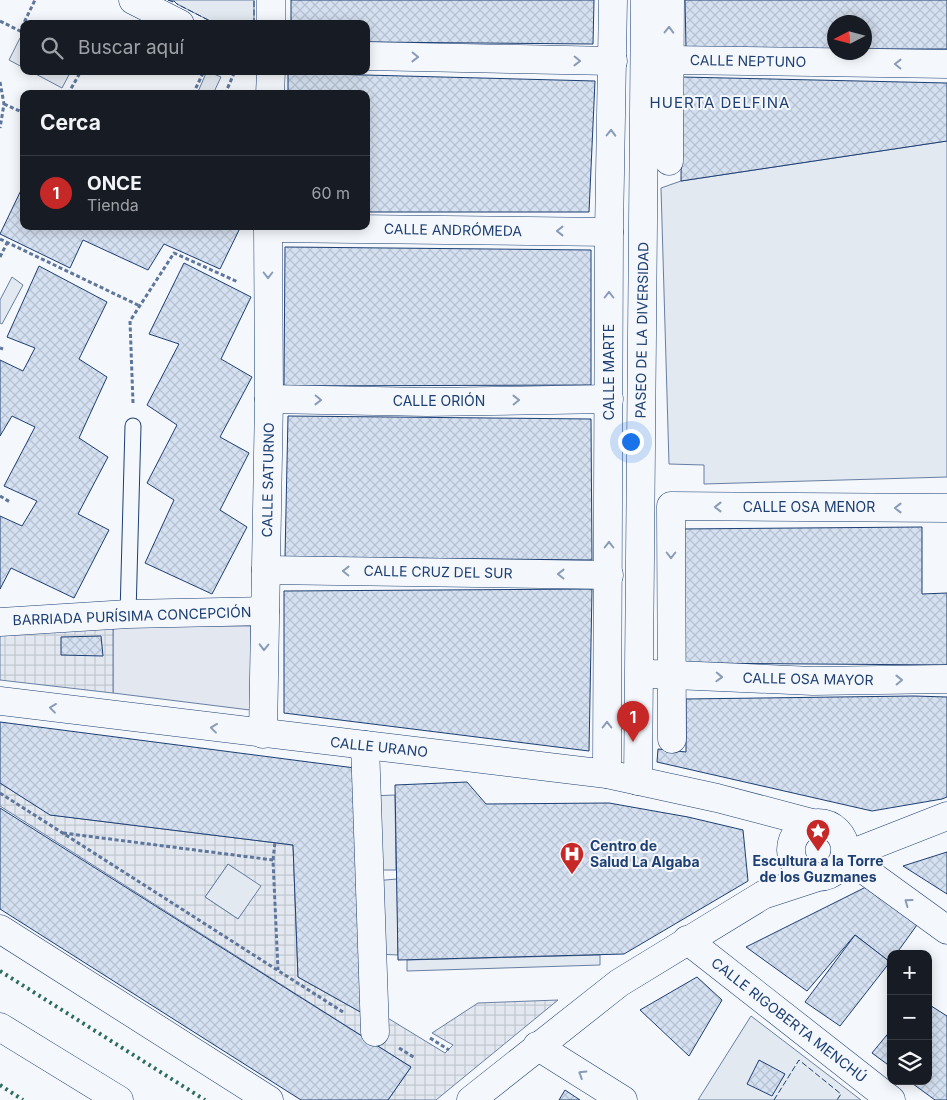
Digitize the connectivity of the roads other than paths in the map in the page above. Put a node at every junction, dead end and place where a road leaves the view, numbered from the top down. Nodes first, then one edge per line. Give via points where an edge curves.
1 (133, 0) edge
2 (271, 0) edge
3 (613, 0) edge
4 (645, 0) edge
5 (670, 0) edge
6 (172, 20) edge
7 (271, 20) edge
8 (370, 56) edge
9 (668, 60) junction
10 (612, 62) junction
11 (947, 64) edge
12 (271, 75) edge
13 (270, 90) edge
14 (669, 161) dead end
15 (370, 228) edge
16 (268, 230) edge
17 (609, 232) junction
18 (269, 399) junction
19 (609, 399) junction
20 (133, 426) road end
21 (947, 508) edge
22 (266, 570) junction
23 (609, 575) junction
24 (265, 611) junction
25 (128, 614) junction
26 (0, 622) edge
27 (608, 672) junction
28 (639, 674) junction
29 (670, 675) junction
30 (947, 679) edge
31 (0, 702) edge
32 (263, 734) junction
33 (672, 739) dead end
34 (364, 745) junction
35 (607, 774) junction
36 (638, 781) junction
37 (755, 809) junction
38 (947, 816) edge
39 (824, 826) junction
40 (876, 843) junction
41 (792, 852) junction
42 (845, 856) junction
43 (815, 878) junction
44 (763, 895) junction
45 (0, 929) edge
46 (947, 930) edge
47 (687, 940) junction
48 (0, 1027) edge
49 (375, 1032) road end
50 (537, 1046) junction
51 (119, 1100) edge
52 (269, 1100) edge
53 (471, 1100) edge
54 (623, 1100) edge
55 (891, 1100) edge

1 - 6 street
2 - 7 street
3 - 10 street, CALLE MARTE
4 - 28 street, PASEO DE LA DIVERSIDAD
9 -> 5 street
8 -> 10 street
11 -> 9 street, CALLE NEPTUNO
9 - 14 street
17 -> 10 street, CALLE MARTE
12 - 13 street
17 -> 15 street, CALLE ANDRÓMEDA
16 -> 18 street, CALLE SATURNO
19 -> 17 street, CALLE MARTE
18 -> 19 street, CALLE ORIÓN via 427,402
18 - 22 street, CALLE SATURNO
23 -> 19 street, CALLE MARTE
20 - 25 lane
21 -> 29 street, CALLE OSA MENOR via 671,506
23 -> 22 street, CALLE CRUZ DEL SUR
22 - 24 street, CALLE SATURNO
23 - 27 street, CALLE MARTE
24 - 25 street, BARRIADA PURÍSIMA CONCEPCIÓN
24 -> 32 street, CALLE SATURNO
25 - 26 street, BARRIADA PURÍSIMA CONCEPCIÓN
27 - 28 street, CALLE OSA MAYOR
35 -> 27 street, CALLE MARTE
28 - 29 street, CALLE OSA MAYOR
28 - 36 street, PASEO DE LA DIVERSIDAD
29 -> 30 street, CALLE OSA MAYOR via 813,680
29 - 33 street
32 -> 31 street, CALLE URANO
32 - 34 street, CALLE URANO
34 - 35 street, CALLE URANO
34 - 49 street
35 - 36 street, CALLE URANO
36 - 37 street, CALLE URANO
37 - 39 street, CALLE URANO
37 - 41 street, CALLE URANO
38 - 40 street
39 - 40 street, CALLE URANO
39 - 41 street via 799,831
39 - 42 street via 844,841
40 - 42 street
41 - 43 street via 801,872
41 - 44 street
42 - 43 street via 831,875
46 -> 42 street
43 - 44 street
44 - 47 street
45 - 52 street
47 - 50 street via 619,983
47 - 55 street, CALLE RIGOBERTA MENCHÚ
48 - 51 street
50 - 53 street
54 -> 50 street

